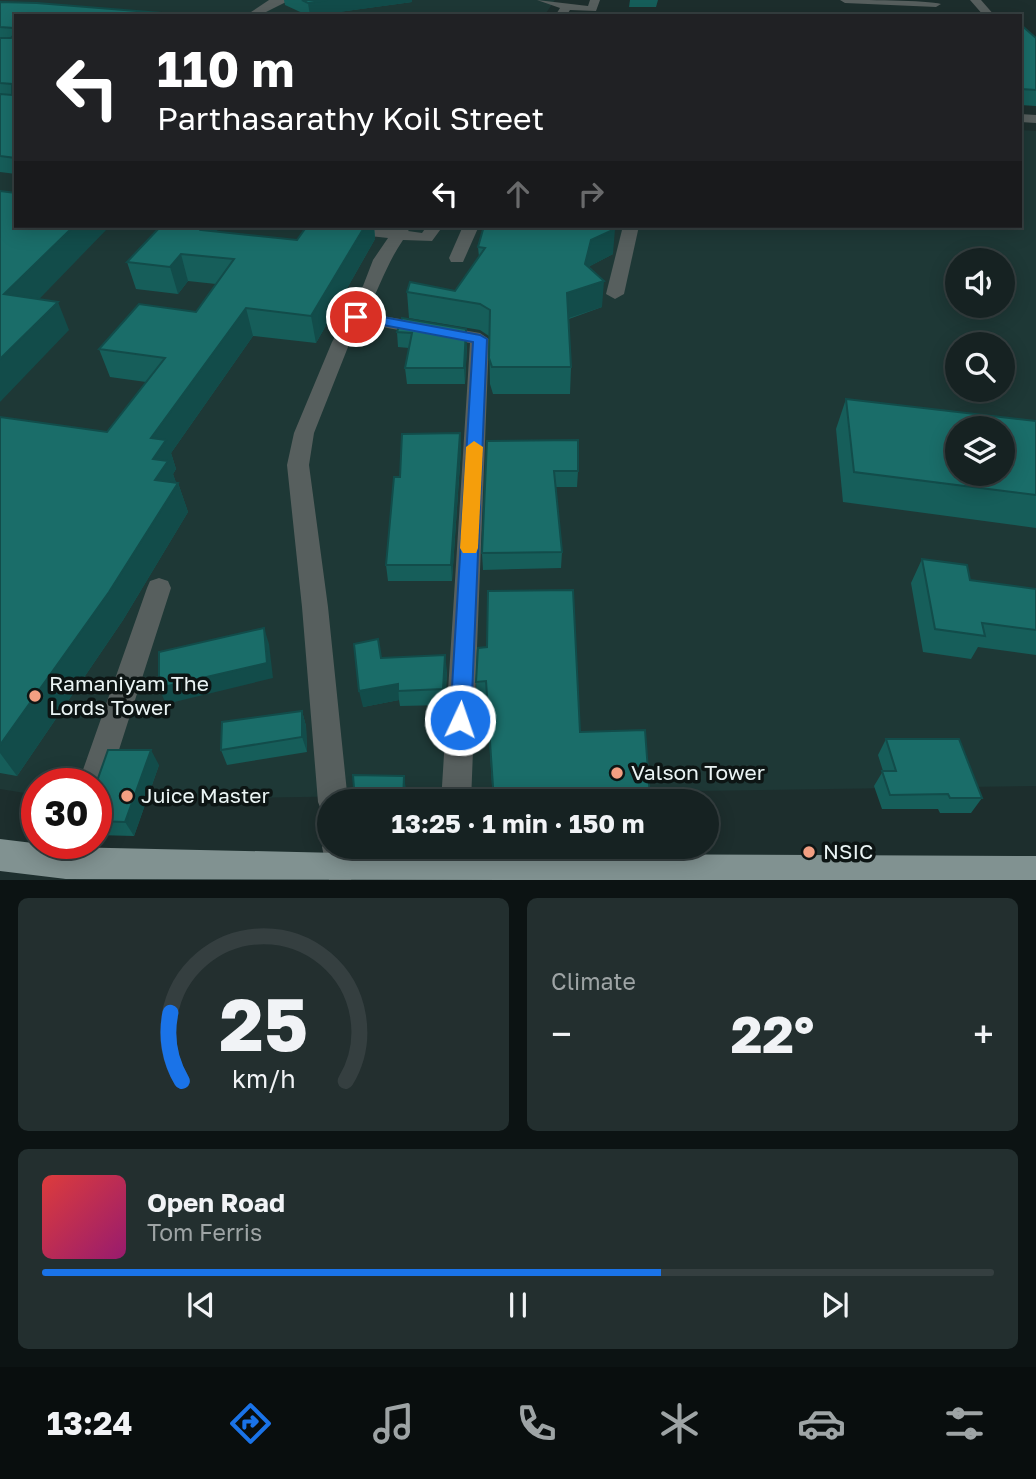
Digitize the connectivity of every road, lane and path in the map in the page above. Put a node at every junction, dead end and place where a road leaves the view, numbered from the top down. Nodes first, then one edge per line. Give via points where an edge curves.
1 (285, 0) edge
2 (542, 0) edge
3 (595, 0) edge
4 (845, 0) edge
5 (852, 0) edge
6 (975, 0) edge
7 (934, 2) edge
8 (564, 12) edge
9 (253, 14) edge
10 (988, 14) edge
11 (366, 228) edge
12 (434, 228) edge
13 (470, 228) edge
14 (631, 228) edge
15 (401, 230) edge
16 (457, 258) dead end
17 (615, 294) dead end
18 (356, 317) junction
19 (159, 588) dead end
20 (98, 768) edge
21 (332, 789) edge
22 (457, 789) edge
23 (21, 854) edge
24 (112, 854) edge
25 (0, 855) edge
26 (317, 858) edge
27 (495, 859) edge
28 (1036, 872) edge

1 - 9 street
2 - 8 street
3 - 8 street via 593,9
4 - 5 street
5 - 7 street
6 - 10 street
11 - 15 street
12 - 15 street via 426,238
13 - 16 street
14 - 17 street
15 - 18 street via 381,260
18 - 21 street via 304,433 298,465
18 - 22 street via 480,339
19 - 20 street
23 - 25 main road
24 - 26 main road
27 - 28 main road

